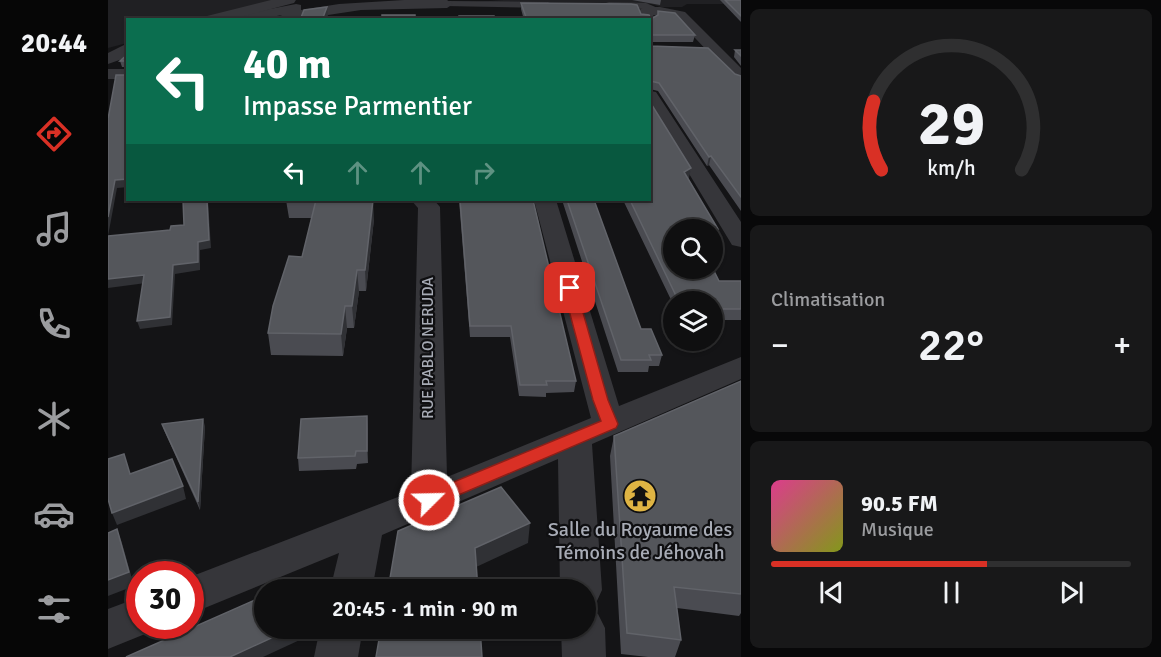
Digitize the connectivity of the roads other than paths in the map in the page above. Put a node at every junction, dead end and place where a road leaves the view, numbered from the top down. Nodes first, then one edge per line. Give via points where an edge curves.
1 (289, 0) edge
2 (307, 0) edge
3 (388, 0) edge
4 (447, 4) joint
5 (561, 5) edge
6 (596, 5) edge
7 (653, 17) edge
8 (216, 18) edge
9 (239, 18) edge
10 (242, 18) edge
11 (284, 18) edge
12 (696, 49) edge
13 (714, 51) junction
14 (741, 53) edge
15 (117, 54) edge
16 (126, 70) edge
17 (741, 77) edge
18 (651, 98) edge
19 (423, 201) edge
20 (545, 201) edge
21 (741, 240) edge
22 (741, 368) edge
23 (610, 424) junction
24 (575, 438) junction
25 (429, 500) junction
26 (365, 526) junction
27 (353, 579) edge
28 (581, 579) edge
29 (204, 590) edge
30 (126, 622) edge
31 (108, 629) edge
32 (340, 639) edge
33 (583, 639) edge
34 (336, 657) edge
35 (584, 657) edge

1 - 8 street
2 - 9 street
3 - 10 street via 307,6
4 - 5 street
4 - 11 street via 351,6
6 - 7 street via 646,6
7 - 13 street via 687,21
12 - 13 street
13 - 14 street
13 - 17 street
15 - 16 street
18 - 21 street
19 - 25 street, RUE PABLO NERUDA via 429,207
20 - 23 street
22 - 23 street
23 - 24 street
24 - 25 street
24 - 28 street
25 - 26 street
26 - 27 street
26 - 29 street
30 - 31 street
32 - 34 street
33 - 35 street

